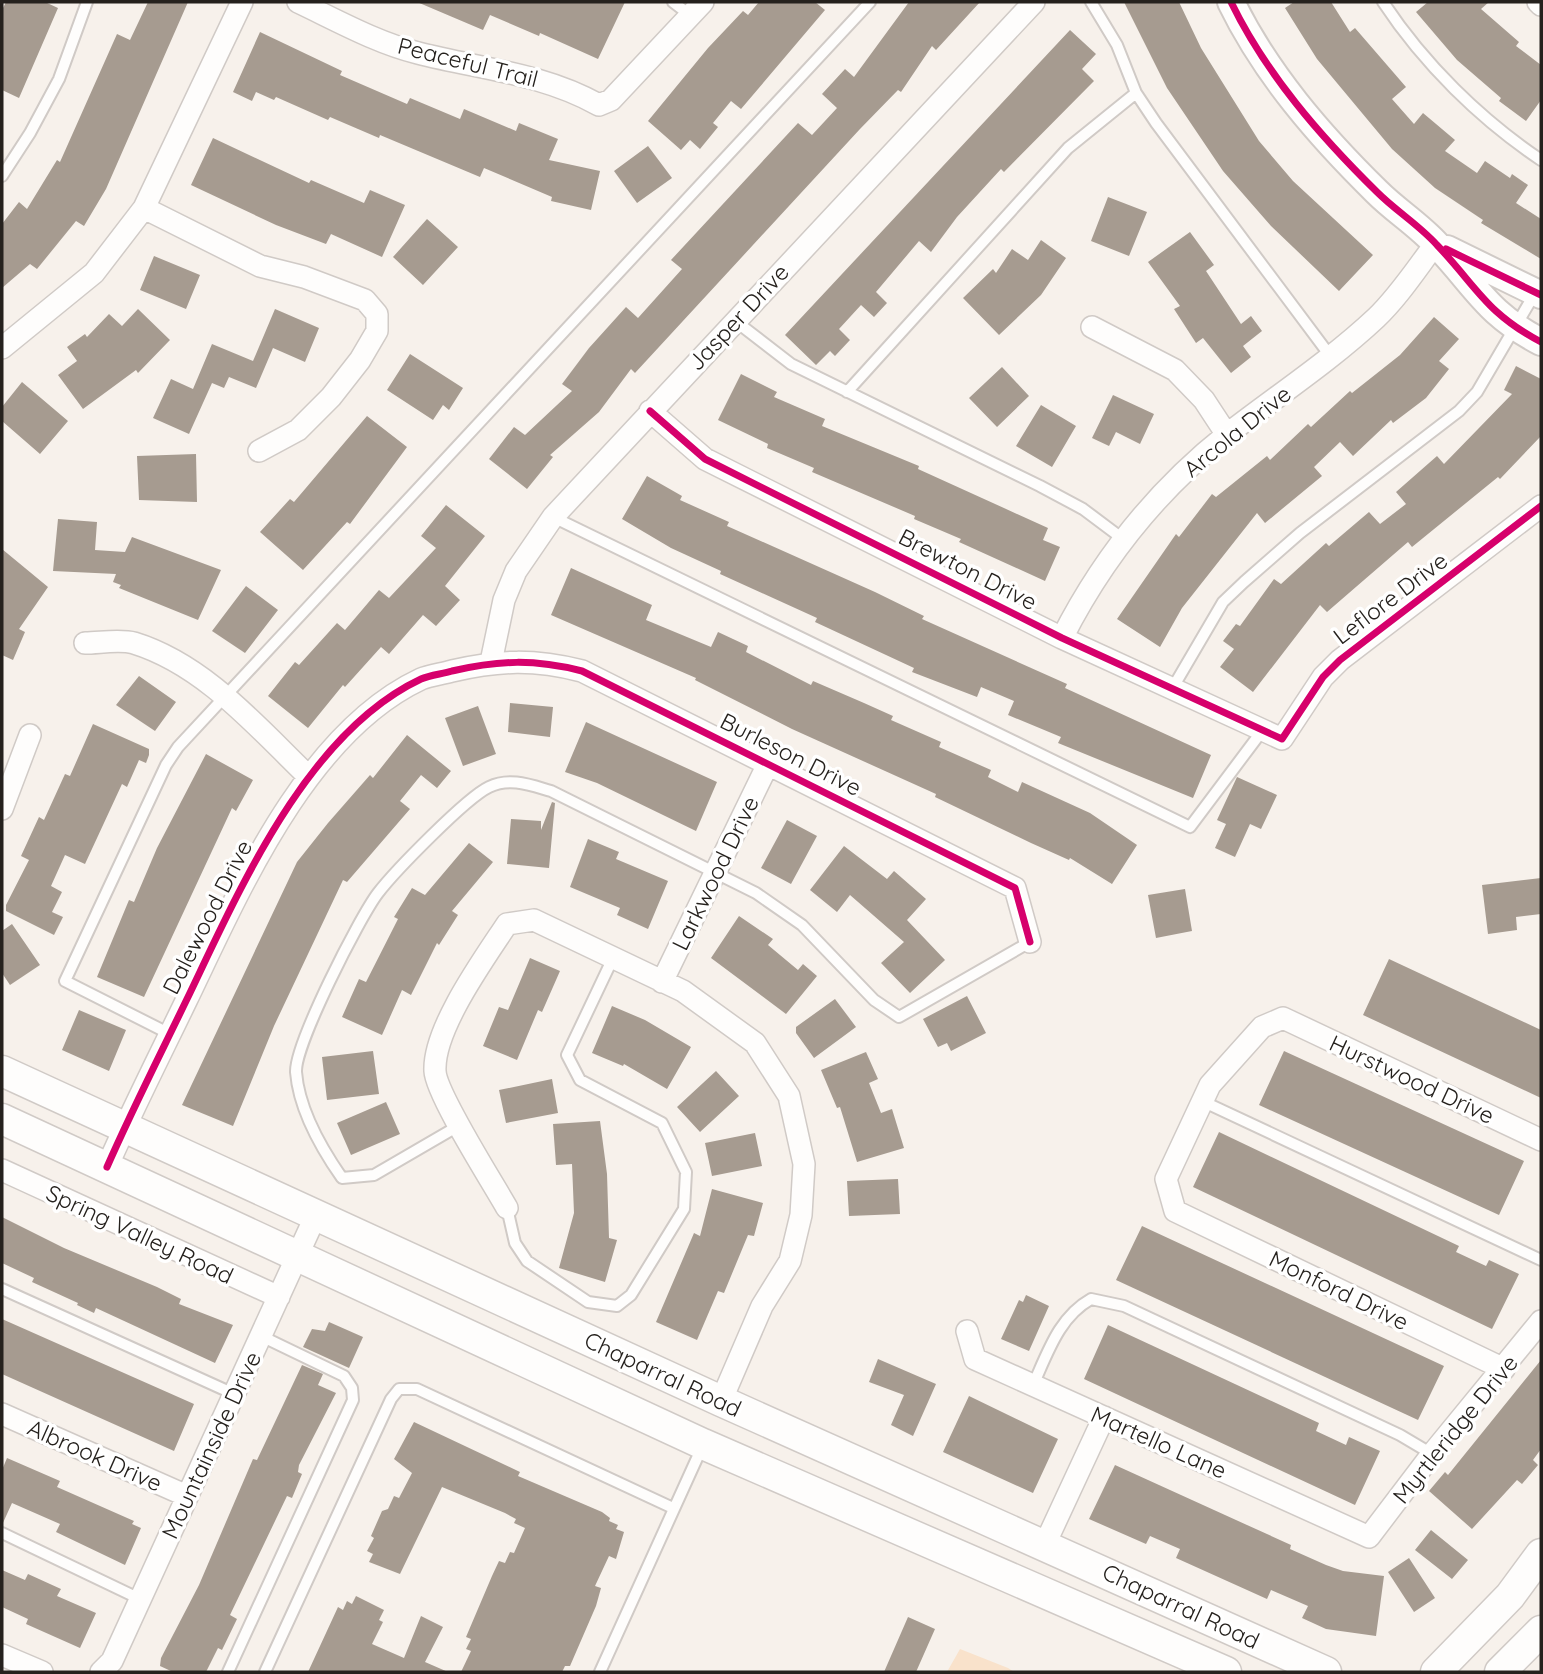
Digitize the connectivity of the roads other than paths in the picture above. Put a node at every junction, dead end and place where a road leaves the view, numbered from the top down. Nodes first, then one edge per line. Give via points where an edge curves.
1 (87, 2) edge
2 (242, 2) edge
3 (298, 2) edge
4 (673, 2) edge
5 (870, 2) edge
6 (1034, 2) edge
7 (1091, 2) edge
8 (1231, 2) edge
9 (1384, 2) edge
10 (697, 8) edge
11 (1136, 93) junction
12 (1541, 160) edge
13 (2, 176) edge
14 (144, 208) junction
15 (1436, 243) junction
16 (1538, 294) edge
17 (734, 320) junction
18 (1092, 327) dead end
19 (1516, 328) junction
20 (1541, 342) edge
21 (2, 348) edge
22 (1331, 357) junction
23 (846, 392) junction
24 (650, 411) junction
25 (1227, 435) junction
26 (259, 451) dead end
27 (1541, 506) edge
28 (553, 517) junction
29 (1123, 539) junction
30 (1062, 638) junction
31 (85, 643) dead end
32 (491, 662) junction
33 (1172, 689) junction
34 (225, 696) junction
35 (30, 735) dead end
36 (1272, 735) junction
37 (768, 764) junction
38 (9, 771) edge
39 (309, 777) junction
40 (2, 809) edge
41 (715, 873) junction
42 (1030, 942) joint
43 (614, 958) junction
44 (662, 982) junction
45 (170, 1034) junction
46 (2, 1071) edge
47 (1202, 1101) junction
48 (2, 1119) edge
49 (460, 1125) junction
50 (125, 1127) junction
51 (1541, 1140) edge
52 (107, 1167) junction
53 (2, 1170) edge
54 (507, 1208) joint
55 (316, 1215) junction
56 (298, 1256) junction
57 (1541, 1260) edge
58 (2, 1289) edge
59 (279, 1297) junction
60 (1541, 1321) edge
61 (967, 1331) dead end
62 (261, 1336) junction
63 (1504, 1369) junction
64 (1033, 1385) junction
65 (234, 1394) junction
66 (721, 1401) junction
67 (2, 1414) edge
68 (1104, 1417) junction
69 (703, 1444) junction
70 (1432, 1454) junction
71 (187, 1496) junction
72 (673, 1508) junction
73 (2, 1532) edge
74 (1369, 1537) joint
75 (1045, 1544) junction
76 (1541, 1555) edge
77 (141, 1599) junction
78 (1541, 1631) edge
79 (2, 1655) edge
80 (42, 1672) edge
81 (102, 1672) edge
82 (228, 1672) edge
83 (265, 1672) edge
84 (600, 1672) edge
85 (1226, 1672) edge
86 (1326, 1672) edge
87 (1436, 1672) edge
88 (1500, 1672) edge

1 - 13 lane via 59,79
2 - 14 street
3 - 10 street, Peaceful Trail via 415,53 569,88 598,105 611,100
4 - 10 lane
5 - 34 lane
6 - 17 street, Jasper Drive
7 - 11 lane via 1117,45
8 - 15 street via 1281,84 1327,142
9 - 12 lane via 1469,104
11 - 22 lane
11 - 23 lane via 1068,148
14 - 21 street via 94,273
14 - 26 street via 260,266 365,300 377,314 377,331 331,397 298,430
15 - 16 street
15 - 19 street via 1485,303
15 - 22 street, Arcola Drive via 1378,316
16 - 19 lane
17 - 23 lane via 791,364
17 - 24 street, Jasper Drive
18 - 25 street via 1175,370 1204,400
19 - 20 street
19 - 33 lane via 1477,392 1459,411 1271,556 1223,602
22 - 25 street, Arcola Drive
23 - 29 lane via 1040,486 1083,509
24 - 28 street, Jasper Drive
24 - 30 street, Brewton Drive via 705,459
25 - 29 street, Arcola Drive via 1166,489
27 - 36 street, Leflore Drive via 1340,660
28 - 32 street, Jasper Drive via 516,571 504,600
28 - 36 lane via 1191,827
29 - 30 street, Arcola Drive via 1093,581
30 - 33 street, Brewton Drive
31 - 34 street via 131,642 180,664
32 - 37 street, Burleson Drive via 544,662 582,671
32 - 39 street, Dalewood Drive via 422,678 381,704
33 - 36 street, Brewton Drive
34 - 39 street
34 - 45 lane via 166,765 65,981
35 - 38 street
37 - 41 street, Larkwood Drive
37 - 42 street, Burleson Drive via 1015,888
38 - 40 street
39 - 45 street, Dalewood Drive via 228,913
41 - 42 lane via 756,893 802,925 874,1000 899,1017
41 - 44 street, Larkwood Drive
41 - 49 lane via 551,791 515,781 490,786 467,802 378,893 304,1040 296,1070 320,1147 342,1178 374,1175
43 - 44 street
43 - 49 street via 534,920 507,924 465,988 436,1054 435,1074
43 - 54 lane via 567,1055 580,1080 662,1123 686,1172 684,1209 631,1295 617,1306 588,1302 527,1261 515,1243
44 - 66 street via 683,991 755,1043 789,1096 804,1164 801,1215 790,1261 762,1306
45 - 50 street, Dalewood Drive
46 - 50 main road, Chaparral Road
47 - 51 street, Hurstwood Drive via 1209,1085 1262,1027 1283,1018
47 - 57 lane
47 - 63 street, Monford Drive via 1166,1179 1175,1210
48 - 52 main road, Chaparral Road
49 - 54 street
50 - 52 street, Dalewood Drive
50 - 55 main road, Chaparral Road
52 - 56 main road, Chaparral Road
53 - 59 street, Spring Valley Road
55 - 56 street, Mountainside Drive
55 - 66 main road, Chaparral Road
56 - 59 street, Mountainside Drive
56 - 69 main road, Chaparral Road
58 - 65 lane
59 - 62 street, Mountainside Drive
60 - 63 street, Myrtleridge Drive
61 - 64 street, Martello Lane via 975,1359
62 - 65 street, Mountainside Drive
62 - 82 lane via 344,1376 353,1399
63 - 70 street, Myrtleridge Drive
64 - 68 street, Martello Lane
64 - 70 lane via 1062,1324 1074,1308 1091,1299 1124,1306
65 - 71 street, Mountainside Drive
66 - 69 main road
66 - 75 main road, Chaparral Road
67 - 71 street, Albrook Drive
68 - 74 street, Martello Lane
68 - 75 street
69 - 72 lane
69 - 85 main road, Chaparral Road
70 - 74 street, Myrtleridge Drive
71 - 77 street, Mountainside Drive
72 - 83 lane via 418,1389 405,1387 391,1399
72 - 84 lane
73 - 77 lane
75 - 86 main road, Chaparral Road
76 - 87 main road via 1510,1596
77 - 81 street, Mountainside Drive via 112,1661
78 - 88 main road
79 - 80 street

